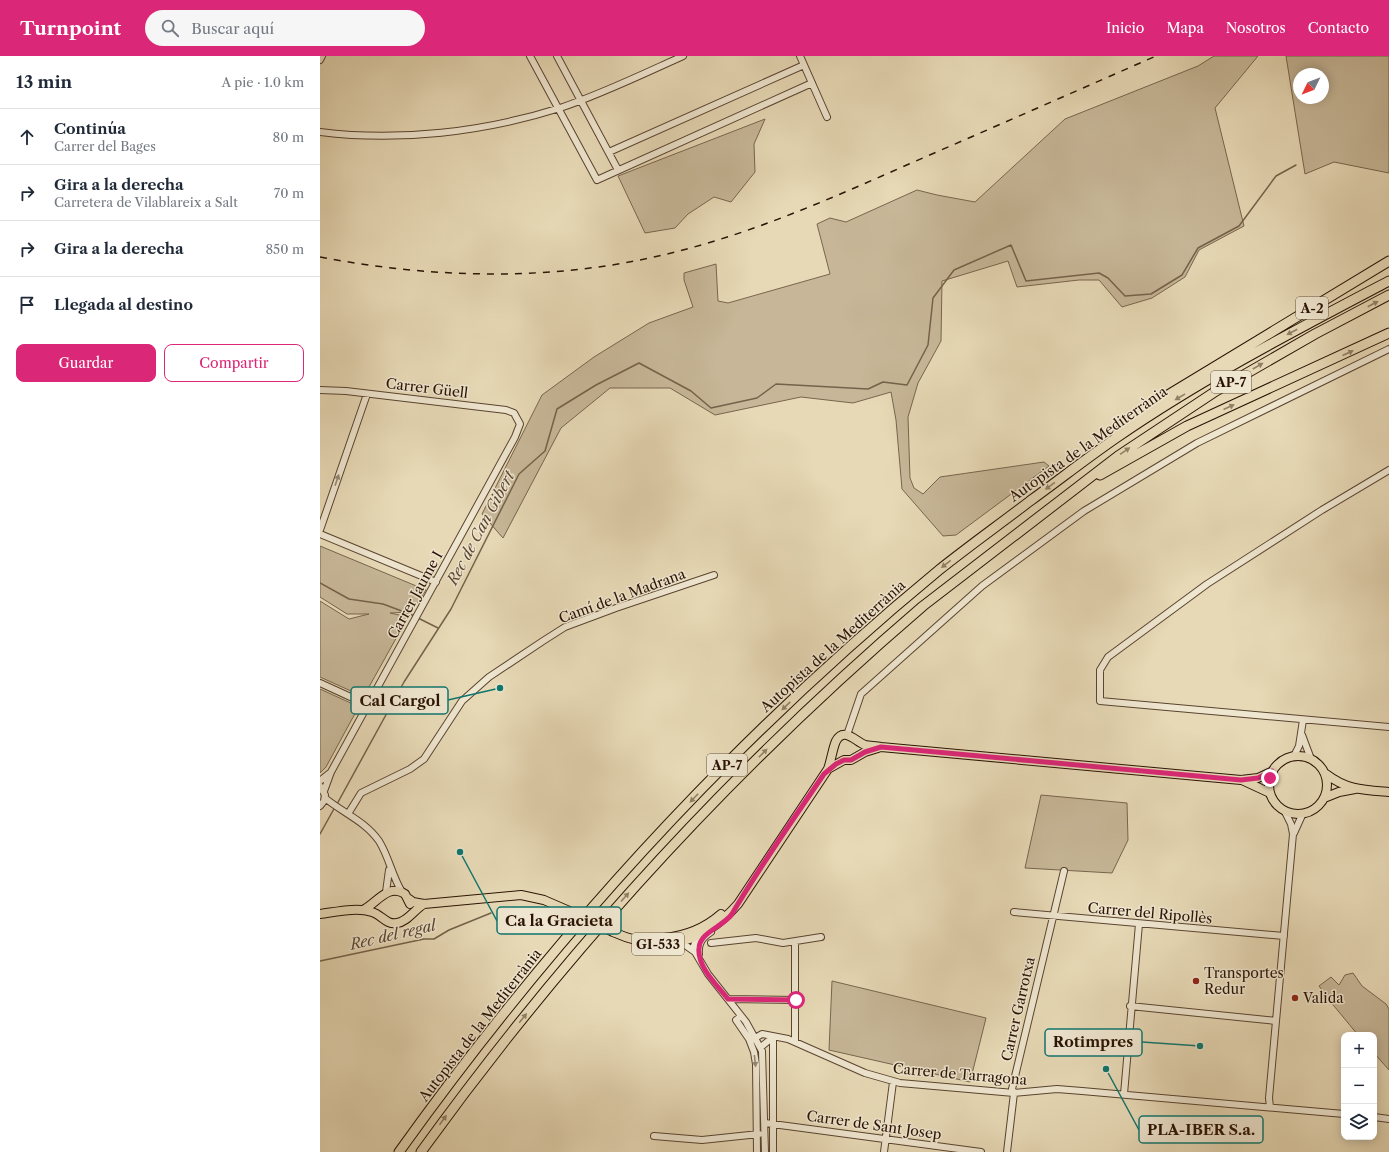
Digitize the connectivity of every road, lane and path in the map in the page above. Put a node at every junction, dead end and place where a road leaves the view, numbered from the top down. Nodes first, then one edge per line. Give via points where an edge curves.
1 (322, 56) edge
2 (530, 56) edge
3 (557, 56) edge
4 (683, 56) edge
5 (800, 56) edge
6 (670, 59) edge
7 (320, 60) edge
8 (804, 65) junction
9 (812, 83) junction
10 (580, 100) junction
11 (558, 108) junction
12 (827, 116) dead end
13 (320, 132) edge
14 (609, 152) junction
15 (618, 170) junction
16 (1389, 261) edge
17 (1389, 281) edge
18 (1389, 295) edge
19 (1389, 334) edge
20 (1389, 349) edge
21 (320, 390) edge
22 (367, 394) junction
23 (519, 428) joint
24 (1115, 438) junction
25 (1389, 470) edge
26 (1083, 483) junction
27 (320, 530) edge
28 (320, 534) edge
29 (714, 575) dead end
30 (436, 582) junction
31 (320, 683) edge
32 (368, 705) junction
33 (1303, 720) junction
34 (1389, 727) edge
35 (847, 735) junction
36 (1302, 735) junction
37 (858, 742) junction
38 (881, 747) junction
39 (834, 750) junction
40 (857, 756) junction
41 (1294, 756) junction
42 (1311, 759) junction
43 (844, 760) junction
44 (828, 769) junction
45 (1272, 771) junction
46 (331, 772) junction
47 (1326, 774) junction
48 (1241, 780) junction
49 (320, 781) edge
50 (322, 788) edge
51 (1355, 789) junction
52 (1389, 792) edge
53 (1270, 793) junction
54 (1324, 798) junction
55 (322, 802) edge
56 (1284, 810) junction
57 (346, 812) junction
58 (1303, 813) junction
59 (1293, 834) junction
60 (390, 868) junction
61 (1064, 871) dead end
62 (386, 892) junction
63 (402, 892) junction
64 (744, 892) junction
65 (379, 899) junction
66 (409, 899) junction
67 (424, 904) junction
68 (734, 908) junction
69 (363, 910) junction
70 (724, 912) junction
71 (1014, 912) dead end
72 (320, 914) edge
73 (380, 916) junction
74 (408, 916) junction
75 (1053, 916) junction
76 (1139, 924) junction
77 (616, 934) junction
78 (696, 936) junction
79 (1284, 936) junction
80 (821, 937) dead end
81 (633, 941) junction
82 (795, 942) junction
83 (710, 943) dead end
84 (695, 952) junction
85 (700, 959) junction
86 (728, 999) junction
87 (796, 1000) junction
88 (1130, 1006) junction
89 (741, 1016) junction
90 (1276, 1021) junction
91 (749, 1027) junction
92 (762, 1034) junction
93 (773, 1037) junction
94 (756, 1038) junction
95 (750, 1041) junction
96 (795, 1042) junction
97 (761, 1047) junction
98 (893, 1082) junction
99 (1014, 1093) junction
100 (1124, 1094) junction
101 (1270, 1107) junction
102 (1341, 1114) edge
103 (1377, 1117) edge
104 (1389, 1119) edge
105 (765, 1123) junction
106 (772, 1123) junction
107 (765, 1133) junction
108 (756, 1134) junction
109 (654, 1136) dead end
110 (886, 1138) junction
111 (399, 1152) edge
112 (421, 1152) edge
113 (757, 1152) edge
114 (765, 1152) edge
115 (773, 1152) edge
116 (884, 1152) edge
117 (980, 1152) edge
118 (1007, 1152) edge

1 - 7 street
2 - 11 street
3 - 10 street
4 - 6 street
5 - 8 street
6 - 10 street
8 - 9 street
8 - 14 street
9 - 12 street
9 - 15 street
10 - 11 street
10 - 14 street
11 - 13 street via 462,130 390,135
11 - 15 street via 597,180
14 - 15 street
16 - 24 highway, A-2 via 1124,424
17 -> 24 highway, Autopista de la Mediterrània / AP-7 via 1262,348
26 -> 18 highway, Autopista de la Mediterrània / AP-7 via 1118,456 1216,391
26 -> 19 highway via 1187,426
20 - 35 street via 1197,443 1084,511 982,586 861,694
21 - 22 street, Carrer Güell
22 - 23 street, Carrer Güell via 506,410 517,416
27 -> 22 street
23 - 30 street, Carrer Jaume I
24 -> 111 highway, Autopista de la Mediterrània / AP-7 via 941,568 800,692 733,758 638,858 546,962 458,1072
25 - 33 street via 1207,584 1108,657 1100,670 1100,701
112 -> 26 highway, Autopista de la Mediterrània / AP-7 via 490,1060 558,976 619,904 725,791 814,703 898,627
28 - 30 street
29 - 57 street, Camí de la Madrana via 565,627 543,641 489,677 467,696 451,715 424,759 410,769 361,793
30 - 32 street, Carrer Jaume I
31 - 32 street
32 - 46 street, Carrer Jaume I
33 - 34 street
33 - 36 street
35 - 37 main road, GI-533 via 854,737
35 - 39 main road, GI-533 via 836,741
36 - 41 street
36 - 42 street
37 - 38 main road, GI-533
37 - 40 main road via 860,749
38 - 40 main road, GI-533
38 - 48 main road, GI-533
39 - 43 main road via 837,757
39 - 44 main road, GI-533
40 - 43 main road, GI-533 via 851,760
41 - 42 main road
41 - 45 main road, GI-533 via 1284,759
42 - 47 main road via 1322,767
43 - 44 main road, GI-533
44 - 64 main road, GI-533
45 - 48 main road, GI-533 via 1258,778
45 - 53 main road
46 - 49 street, Carrer Jaume I
46 - 50 street, Carrer Jaume I
47 - 51 main road via 1339,783
47 - 54 main road via 1327,790
48 - 53 main road, GI-533
50 - 55 street
51 - 52 main road
51 - 54 main road
53 - 56 main road, GI-533 via 1273,800
54 - 58 main road via 1316,808
55 - 57 street
56 - 58 main road
56 - 59 street
57 - 60 street via 376,836
58 - 59 street
59 - 79 street
60 - 62 street
60 - 63 street
61 - 75 street, Carrer Garrotxa
62 - 63 main road
62 - 65 main road
63 - 66 main road, GI-533
64 - 68 main road, GI-533
64 - 70 main road, GI-533
65 - 69 main road
65 - 73 main road via 377,906
66 - 67 main road, GI-533
66 - 74 main road
67 - 74 main road
67 - 77 main road, GI-533, bridge via 521,895 544,900
68 - 78 main road, GI-533 via 712,928
68 - 85 street via 725,921 703,938 698,948
69 - 72 main road
69 - 73 main road
70 - 77 main road, GI-533 via 698,929 673,937 647,939
70 - 78 street
71 - 75 street, Carrer del Ripollès
73 - 74 main road via 394,923
75 - 76 street, Carrer del Ripollès
75 - 99 street, Carrer Garrotxa via 1012,1089
76 - 79 street, Carrer del Ripollès
76 - 88 street
77 - 81 main road, GI-533
78 - 81 main road, GI-533 via 666,944
78 - 84 street
79 - 90 street
80 - 82 street
81 - 84 street via 657,947 685,945
82 - 83 street via 783,943 756,938
82 - 87 street
84 - 85 street
85 - 86 street via 708,974
86 - 87 street
86 - 89 street
87 - 96 street
88 - 90 street
88 - 100 street
89 - 91 street
89 - 95 street via 736,1020
90 - 101 street
91 - 92 street, Carrer de Tarragona
91 - 94 street
92 - 93 street, Carrer de Tarragona
92 - 94 street
93 - 96 street, Carrer de Tarragona
93 - 97 street
93 - 106 street
94 - 95 street
94 - 97 street
95 -> 108 street via 756,1064
96 - 98 street, Carrer de Tarragona via 865,1073
97 - 105 street
98 - 99 street, Carrer de Tarragona
98 - 110 street
99 - 100 street, Carrer de Tarragona via 1057,1089
99 - 118 street, Carrer Garrotxa
100 - 101 street, Carrer de Tarragona
101 - 102 street, Carrer de Tarragona
103 - 104 street
105 - 106 street, Carrer de Sant Josep
105 - 107 street
106 - 110 street, Carrer de Sant Josep
106 - 115 street
107 - 108 street
107 - 114 street
108 - 109 street via 702,1140
108 - 113 street
110 - 116 street
110 - 117 street, Carrer de Sant Josep

